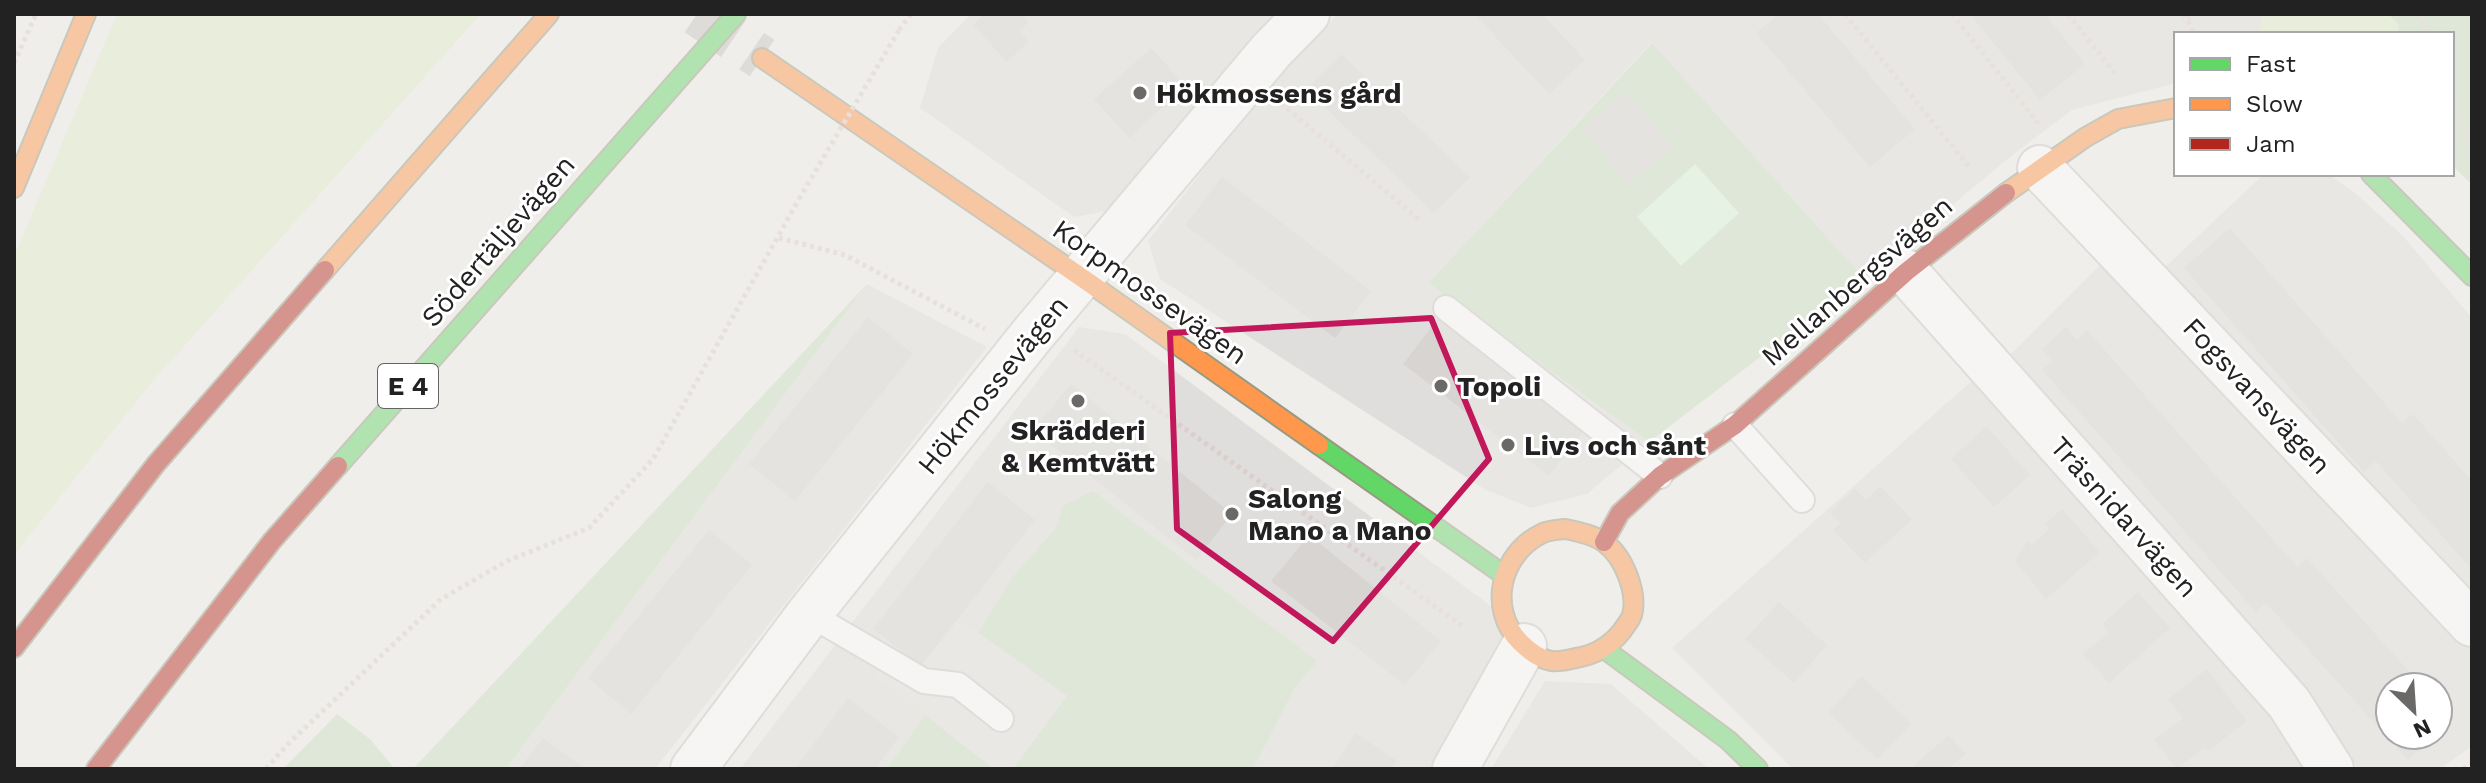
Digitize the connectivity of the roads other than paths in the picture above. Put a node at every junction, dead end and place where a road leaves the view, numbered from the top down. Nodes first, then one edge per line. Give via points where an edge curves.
1 (86, 14) edge
2 (549, 14) edge
3 (736, 14) edge
4 (1307, 14) edge
5 (762, 58) tunnel mouth
6 (2174, 108) edge
7 (2052, 162) junction
8 (2373, 176) edge
9 (14, 188) edge
10 (1906, 272) junction
11 (2472, 276) edge
12 (1081, 277) junction
13 (1446, 308) dead end
14 (1735, 425) junction
15 (1660, 476) junction
16 (1802, 500) dead end
17 (1604, 542) junction
18 (1504, 575) junction
19 (809, 614) junction
20 (2472, 624) edge
21 (1524, 646) junction
22 (14, 648) edge
23 (1603, 648) junction
24 (1001, 719) dead end
25 (96, 769) edge
26 (693, 769) edge
27 (1455, 769) edge
28 (1758, 769) edge
29 (2331, 769) edge

1 - 9 main road
2 - 22 main road via 156,464
3 - 25 main road, Södertäljevägen / E 4 via 272,541
4 - 12 street, Hökmossevägen
5 - 12 main road, Korpmossevägen
6 - 7 main road, Mellanbergsvägen via 2118,119
7 - 10 main road, Mellanbergsvägen via 1996,199
7 - 20 street, Fogsvansvägen
8 - 11 main road
10 - 14 main road, Mellanbergsvägen
10 - 29 street, Träsnidarvägen via 2289,703
12 - 18 main road, Korpmossevägen
12 - 19 street, Hökmossevägen via 1014,329
13 - 15 lane
14 - 15 main road, Mellanbergsvägen
14 - 16 lane
15 - 17 main road, Mellanbergsvägen via 1620,513
17 - 18 main road via 1565,529 1543,532 1517,551
17 - 23 main road via 1625,566 1632,614
18 - 21 main road via 1499,592 1504,618
19 - 24 lane via 924,681 958,685
19 - 26 street, Hökmossevägen
21 - 23 main road via 1550,662 1592,656
21 - 27 street
23 - 28 main road via 1728,740

